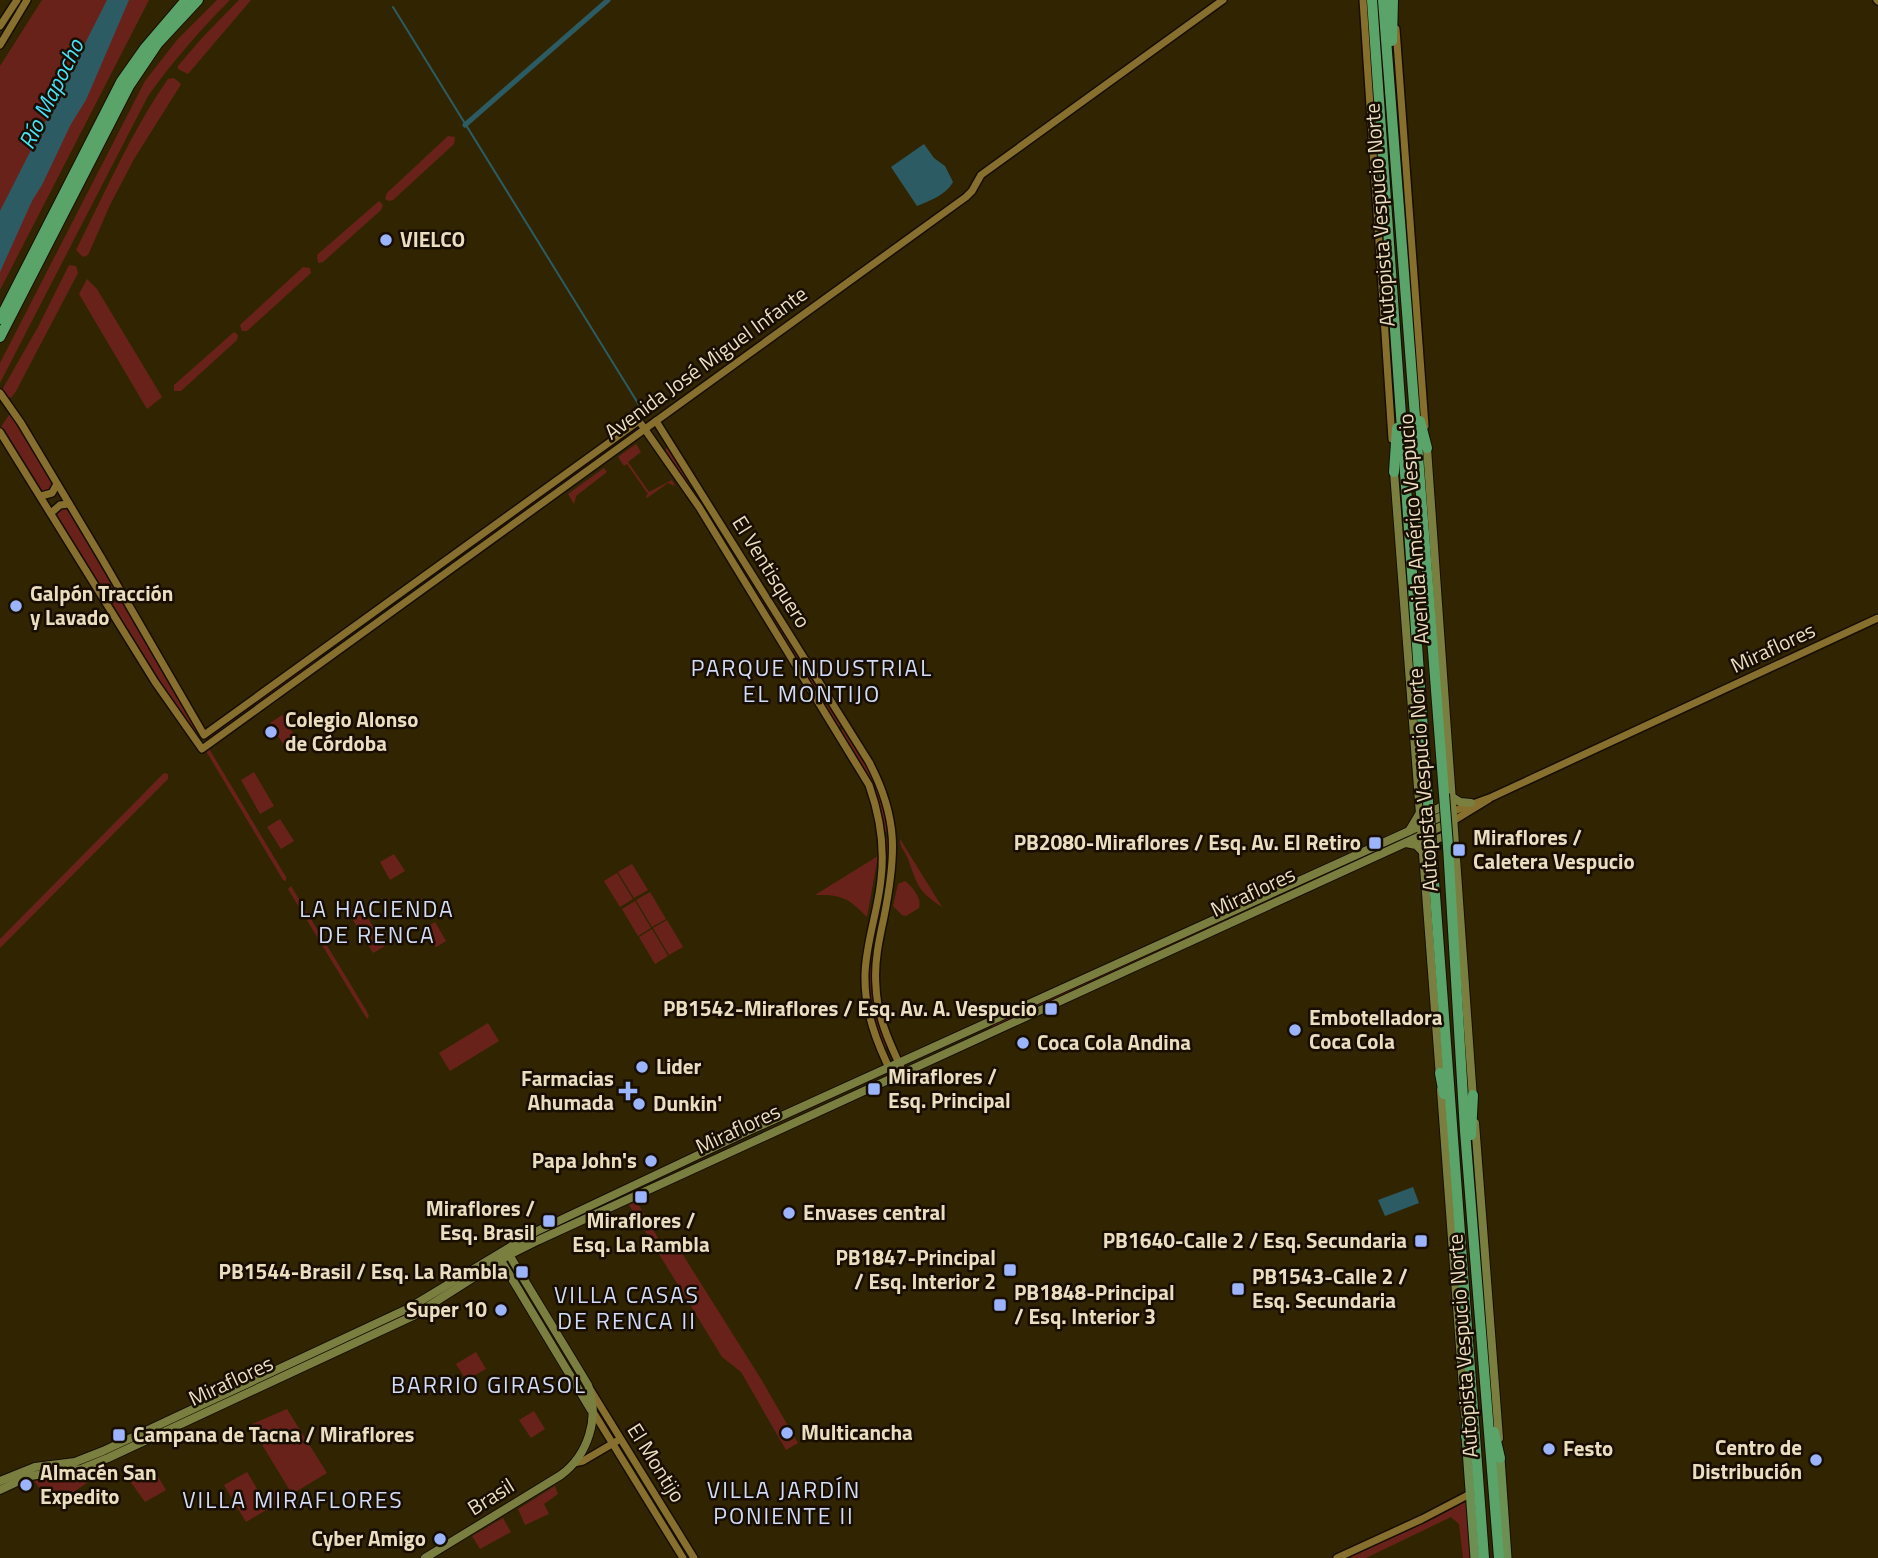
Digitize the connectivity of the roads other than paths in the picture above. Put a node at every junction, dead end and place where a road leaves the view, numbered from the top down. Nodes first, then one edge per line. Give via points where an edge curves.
1 (17, 0) edge
2 (27, 0) edge
3 (186, 0) edge
4 (198, 0) edge
5 (1223, 0) edge
6 (1363, 0) edge
7 (1372, 0) edge
8 (1383, 0) edge
9 (1394, 0) edge
10 (0, 26) edge
11 (0, 45) edge
12 (1388, 65) junction
13 (0, 319) edge
14 (0, 337) edge
15 (1412, 389) junction
16 (1400, 390) junction
17 (0, 393) edge
18 (639, 421) joint
19 (656, 421) junction
20 (646, 428) junction
21 (0, 432) edge
22 (611, 441) junction
23 (669, 441) junction
24 (659, 448) junction
25 (1427, 448) junction
26 (617, 449) junction
27 (1394, 472) junction
28 (57, 484) junction
29 (41, 496) junction
30 (69, 504) junction
31 (51, 513) junction
32 (757, 582) junction
33 (749, 587) junction
34 (392, 599) junction
35 (397, 607) junction
36 (1878, 618) edge
37 (846, 725) junction
38 (837, 730) junction
39 (1447, 795) junction
40 (1492, 797) junction
41 (1471, 803) junction
42 (1421, 811) junction
43 (1452, 816) junction
44 (1422, 830) junction
45 (1406, 838) junction
46 (1451, 842) junction
47 (1428, 853) junction
48 (892, 1049) junction
49 (882, 1053) junction
50 (901, 1068) junction
51 (891, 1073) junction
52 (1440, 1073) junction
53 (1473, 1095) junction
54 (751, 1130) junction
55 (756, 1140) junction
56 (1468, 1160) junction
57 (1456, 1163) junction
58 (537, 1236) junction
59 (507, 1252) junction
60 (499, 1258) junction
61 (1471, 1368) junction
62 (588, 1385) junction
63 (1486, 1397) junction
64 (592, 1410) junction
65 (1466, 1436) junction
66 (617, 1441) junction
67 (1500, 1458) junction
68 (574, 1463) junction
69 (0, 1481) edge
70 (0, 1490) edge
71 (1470, 1494) junction
72 (425, 1558) edge
73 (683, 1558) edge
74 (694, 1558) edge
75 (1337, 1558) edge
76 (1475, 1558) edge
77 (1484, 1558) edge
78 (1499, 1558) edge
79 (1507, 1558) edge

1 - 10 street
2 - 11 street
3 - 13 highway via 121,82
4 - 14 highway via 149,55 122,98
5 - 19 street, Avenida José Miguel Infante via 981,175 966,197
6 - 27 street, Avenida Américo Vespucio
7 - 16 highway, Autopista Vespucio Norte
8 - 12 highway, Autopista Vespucio Norte
9 - 12 highway
9 - 25 street, Avenida Américo Vespucio
12 - 15 highway, Autopista Vespucio Norte
15 - 25 highway
15 - 39 highway, Autopista Vespucio Norte
16 - 27 highway
16 - 47 highway, Autopista Vespucio Norte, bridge
17 - 28 street
18 - 20 street, El Ventisquero
18 - 22 street, Avenida José Miguel Infante
19 - 20 street, Avenida José Miguel Infante
19 - 23 street, El Ventisquero
20 - 24 street, El Ventisquero
20 - 26 street, Avenida José Miguel Infante
21 - 29 street
22 - 26 street
22 - 34 street, Avenida José Miguel Infante
23 - 24 street
23 - 32 street, El Ventisquero
24 - 33 street, El Ventisquero
25 - 39 main road, Avenida Américo Vespucio
26 - 35 street, Avenida José Miguel Infante
27 - 42 main road, Avenida Américo Vespucio
28 - 29 street via 52,493
28 - 30 street
29 - 31 street
30 - 31 street
30 - 34 street, Avenida José Miguel Infante via 204,735
31 - 35 street, Avenida José Miguel Infante via 202,749
32 - 33 street
32 - 37 street, El Ventisquero
33 - 38 street, El Ventisquero
34 - 35 street
36 - 40 street, Miraflores
37 - 38 street
37 - 48 street, El Ventisquero via 880,783 892,823 893,866 875,983
38 - 49 street, El Ventisquero via 869,785 881,827 881,880 865,976 871,1024
39 - 41 main road
39 - 42 main road via 1442,806
39 - 43 main road, Avenida Américo Vespucio
39 - 46 highway, Autopista Vespucio Norte, bridge
40 - 41 street, Miraflores
40 - 43 street, Miraflores
41 - 43 street, Miraflores
42 - 44 main road, Avenida Américo Vespucio
42 - 45 main road
43 - 44 main road, Miraflores
43 - 46 main road, Avenida Américo Vespucio
44 - 45 main road, Miraflores
44 - 47 main road, Avenida Américo Vespucio
45 - 47 main road
45 - 50 main road, Miraflores via 1349,858
46 - 47 main road via 1445,836 1434,841
46 - 53 main road, Avenida Américo Vespucio
46 - 56 highway, Autopista Vespucio Norte
47 - 52 main road, Avenida Américo Vespucio
47 - 57 highway, Autopista Vespucio Norte
48 - 49 street
48 - 50 street, El Ventisquero
49 - 51 street, El Ventisquero
50 - 51 main road, Miraflores
51 - 54 main road, Miraflores
51 - 55 main road, Miraflores
52 - 57 highway
52 - 65 main road, Avenida Américo Vespucio
53 - 56 highway
53 - 67 main road, Avenida Américo Vespucio
54 - 55 main road
54 - 58 main road, Miraflores
55 - 58 main road, Miraflores
56 - 63 highway, Autopista Vespucio Norte
57 - 61 highway, Autopista Vespucio Norte
58 - 59 main road, Miraflores
59 - 60 main road, Miraflores
59 - 62 main road, El Montijo
60 - 64 main road, El Montijo
60 - 69 main road, Miraflores via 409,1308 103,1451 75,1462 35,1467
60 - 70 main road, Miraflores via 413,1316 108,1458 81,1469 30,1476
61 - 65 highway
61 - 77 highway, Autopista Vespucio Norte
62 - 64 main road, El Montijo
62 - 66 street, El Montijo
63 - 67 highway
63 - 78 highway, Autopista Vespucio Norte
64 - 66 street, El Montijo
64 - 68 main road, Brasil via 587,1442
65 - 71 main road, Avenida Américo Vespucio
66 - 68 street, Brasil
66 - 73 street, El Montijo
66 - 74 street, El Montijo
67 - 79 main road, Avenida Américo Vespucio
68 - 72 main road, Brasil
71 - 75 street
71 - 76 main road, Avenida Américo Vespucio

